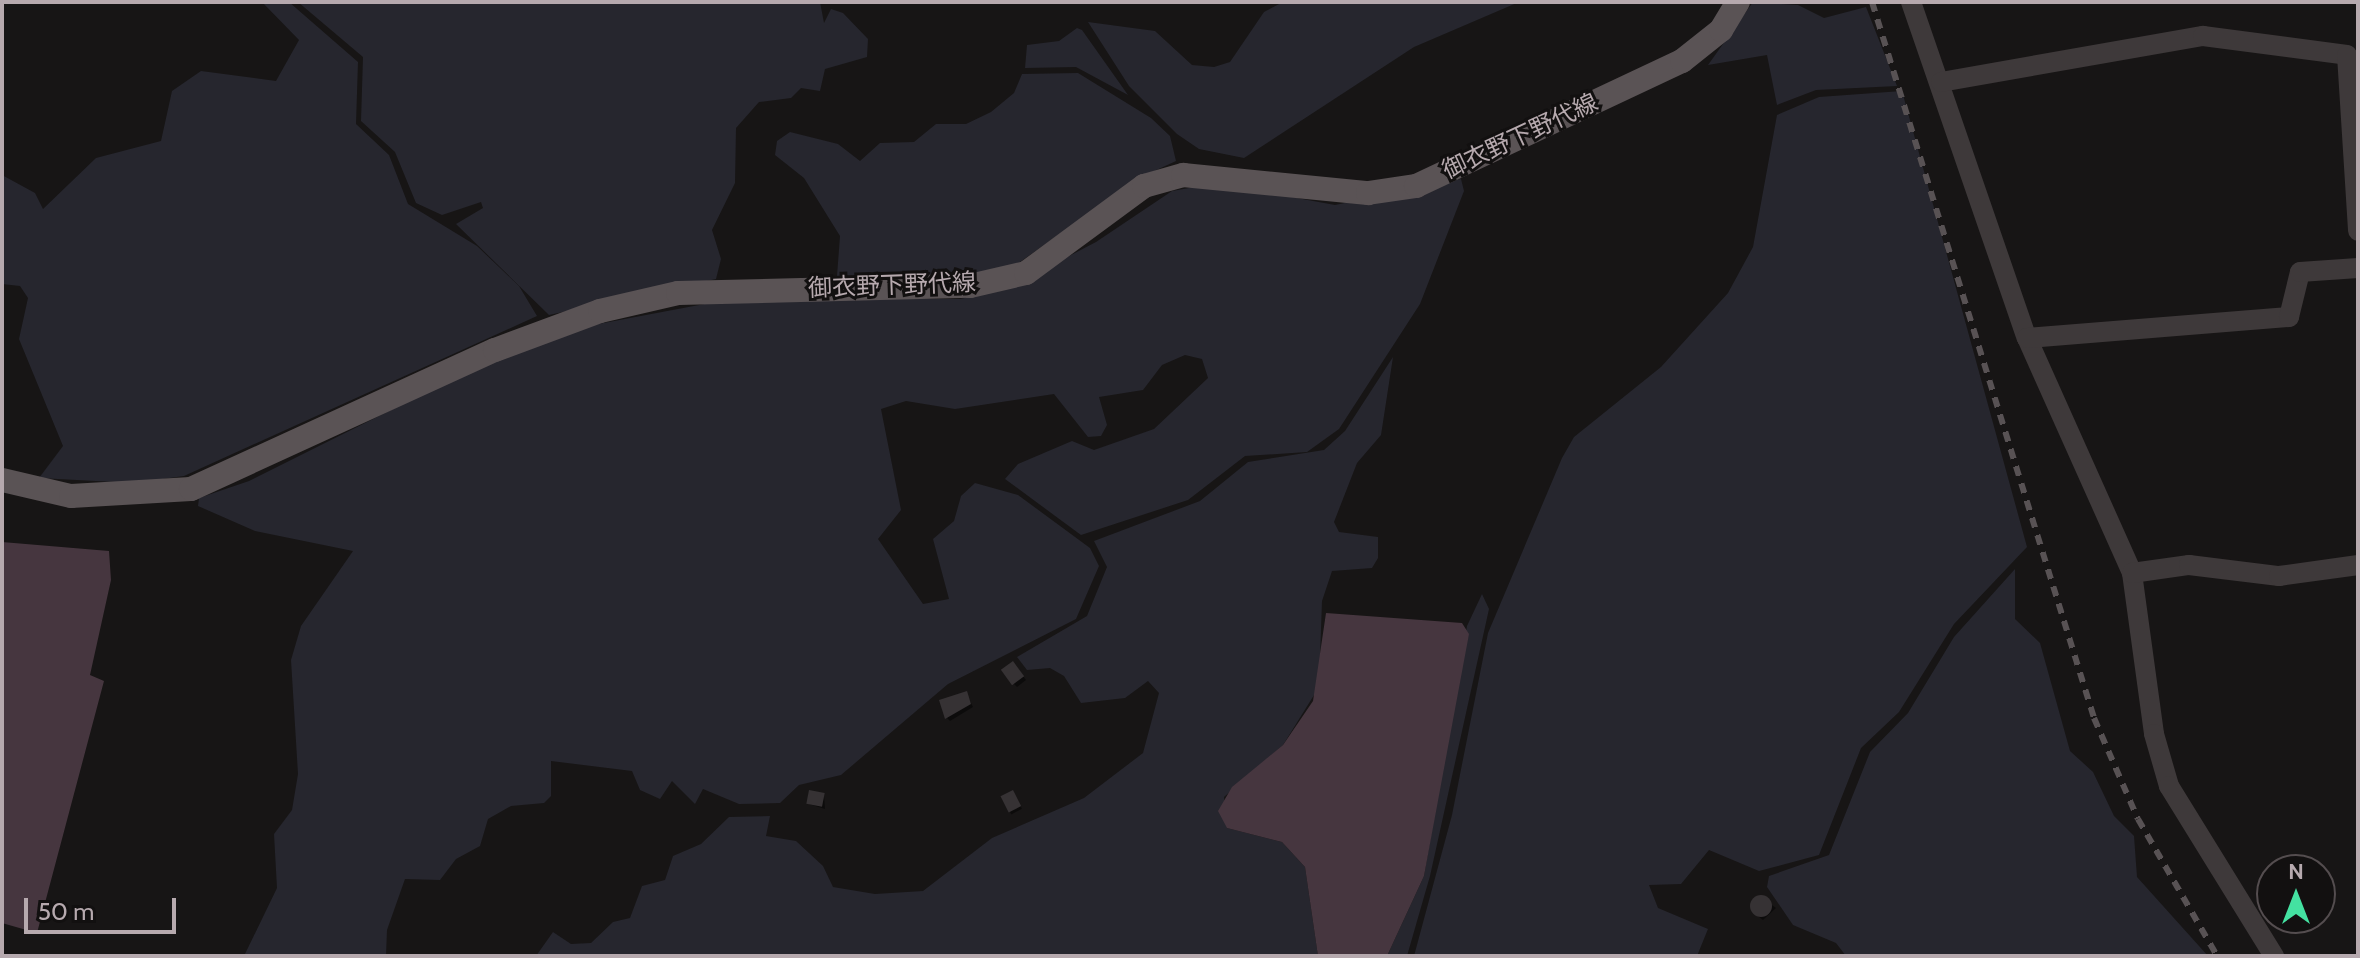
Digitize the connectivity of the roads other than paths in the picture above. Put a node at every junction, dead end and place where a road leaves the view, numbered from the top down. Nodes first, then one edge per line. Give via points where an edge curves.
1 (1738, 2) edge
2 (1911, 2) edge
3 (2352, 50) edge
4 (1941, 82) junction
5 (2358, 231) edge
6 (2358, 268) edge
7 (2027, 338) junction
8 (2, 480) edge
9 (2358, 565) edge
10 (2132, 573) junction
11 (2274, 956) edge

1 - 8 main road, 御衣野下野代線 via 1721,30 1682,61 1416,186 1368,193 1183,175 1144,186 1026,273 984,283 678,293 600,311 495,350 191,489 71,496
2 - 4 street
3 - 4 street via 2203,36
3 - 5 street
4 - 7 street
6 - 7 street via 2300,272 2289,317
7 - 10 street
9 - 10 street via 2279,576 2189,565
10 - 11 street via 2154,734 2169,786

